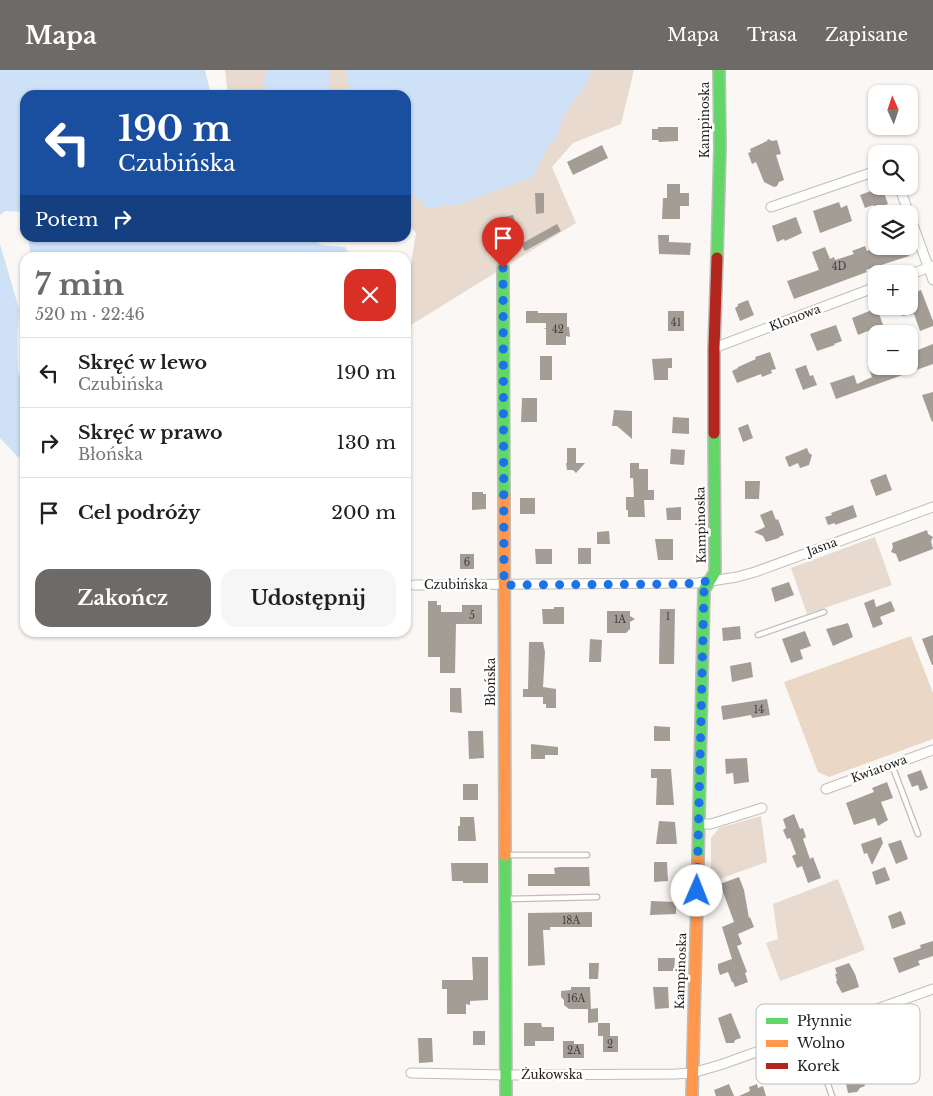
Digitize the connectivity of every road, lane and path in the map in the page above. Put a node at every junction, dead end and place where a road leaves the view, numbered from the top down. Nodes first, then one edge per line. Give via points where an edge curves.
1 (719, 70) edge
2 (868, 175) edge
3 (903, 195) edge
4 (771, 208) dead end
5 (931, 267) edge
6 (503, 268) dead end
7 (918, 272) edge
8 (933, 280) edge
9 (868, 290) edge
10 (714, 348) junction
11 (933, 507) edge
12 (709, 581) junction
13 (414, 585) dead end
14 (504, 585) junction
15 (824, 612) dead end
16 (758, 636) dead end
17 (933, 750) edge
18 (892, 765) junction
19 (826, 789) dead end
20 (762, 808) dead end
21 (699, 824) junction
22 (918, 834) dead end
23 (506, 855) junction
24 (588, 855) dead end
25 (597, 898) dead end
26 (506, 899) junction
27 (933, 989) edge
28 (891, 1004) edge
29 (756, 1052) edge
30 (411, 1073) dead end
31 (692, 1073) junction
32 (506, 1075) junction
33 (828, 1084) edge
34 (506, 1096) edge
35 (692, 1096) edge
36 (832, 1096) edge

1 - 10 street, Kampinoska
2 - 4 street
3 - 5 street
5 - 7 street
5 - 8 street
6 - 14 street, Błońska
9 - 10 street, Klonowa
10 - 12 street, Kampinoska via 716,572
11 - 12 street, Jasna via 755,572
12 - 14 street, Czubińska via 685,584
12 - 21 street, Kampinoska via 704,590
13 - 14 street, Czubińska
14 - 23 street, Błońska
15 - 16 lane
17 - 18 street, Kwiatowa
18 - 19 street, Kwiatowa
18 - 22 lane
20 - 21 street via 711,824
21 - 31 street, Kampinoska
23 - 24 lane
23 - 26 street, Błońska
25 - 26 lane
26 - 32 street, Błońska
27 - 28 street, Żukowska
29 - 31 street, Żukowska
30 - 32 street, Żukowska
31 - 32 street, Żukowska
31 - 35 street, Kampinoska
32 - 34 street, Błońska
33 - 36 lane

